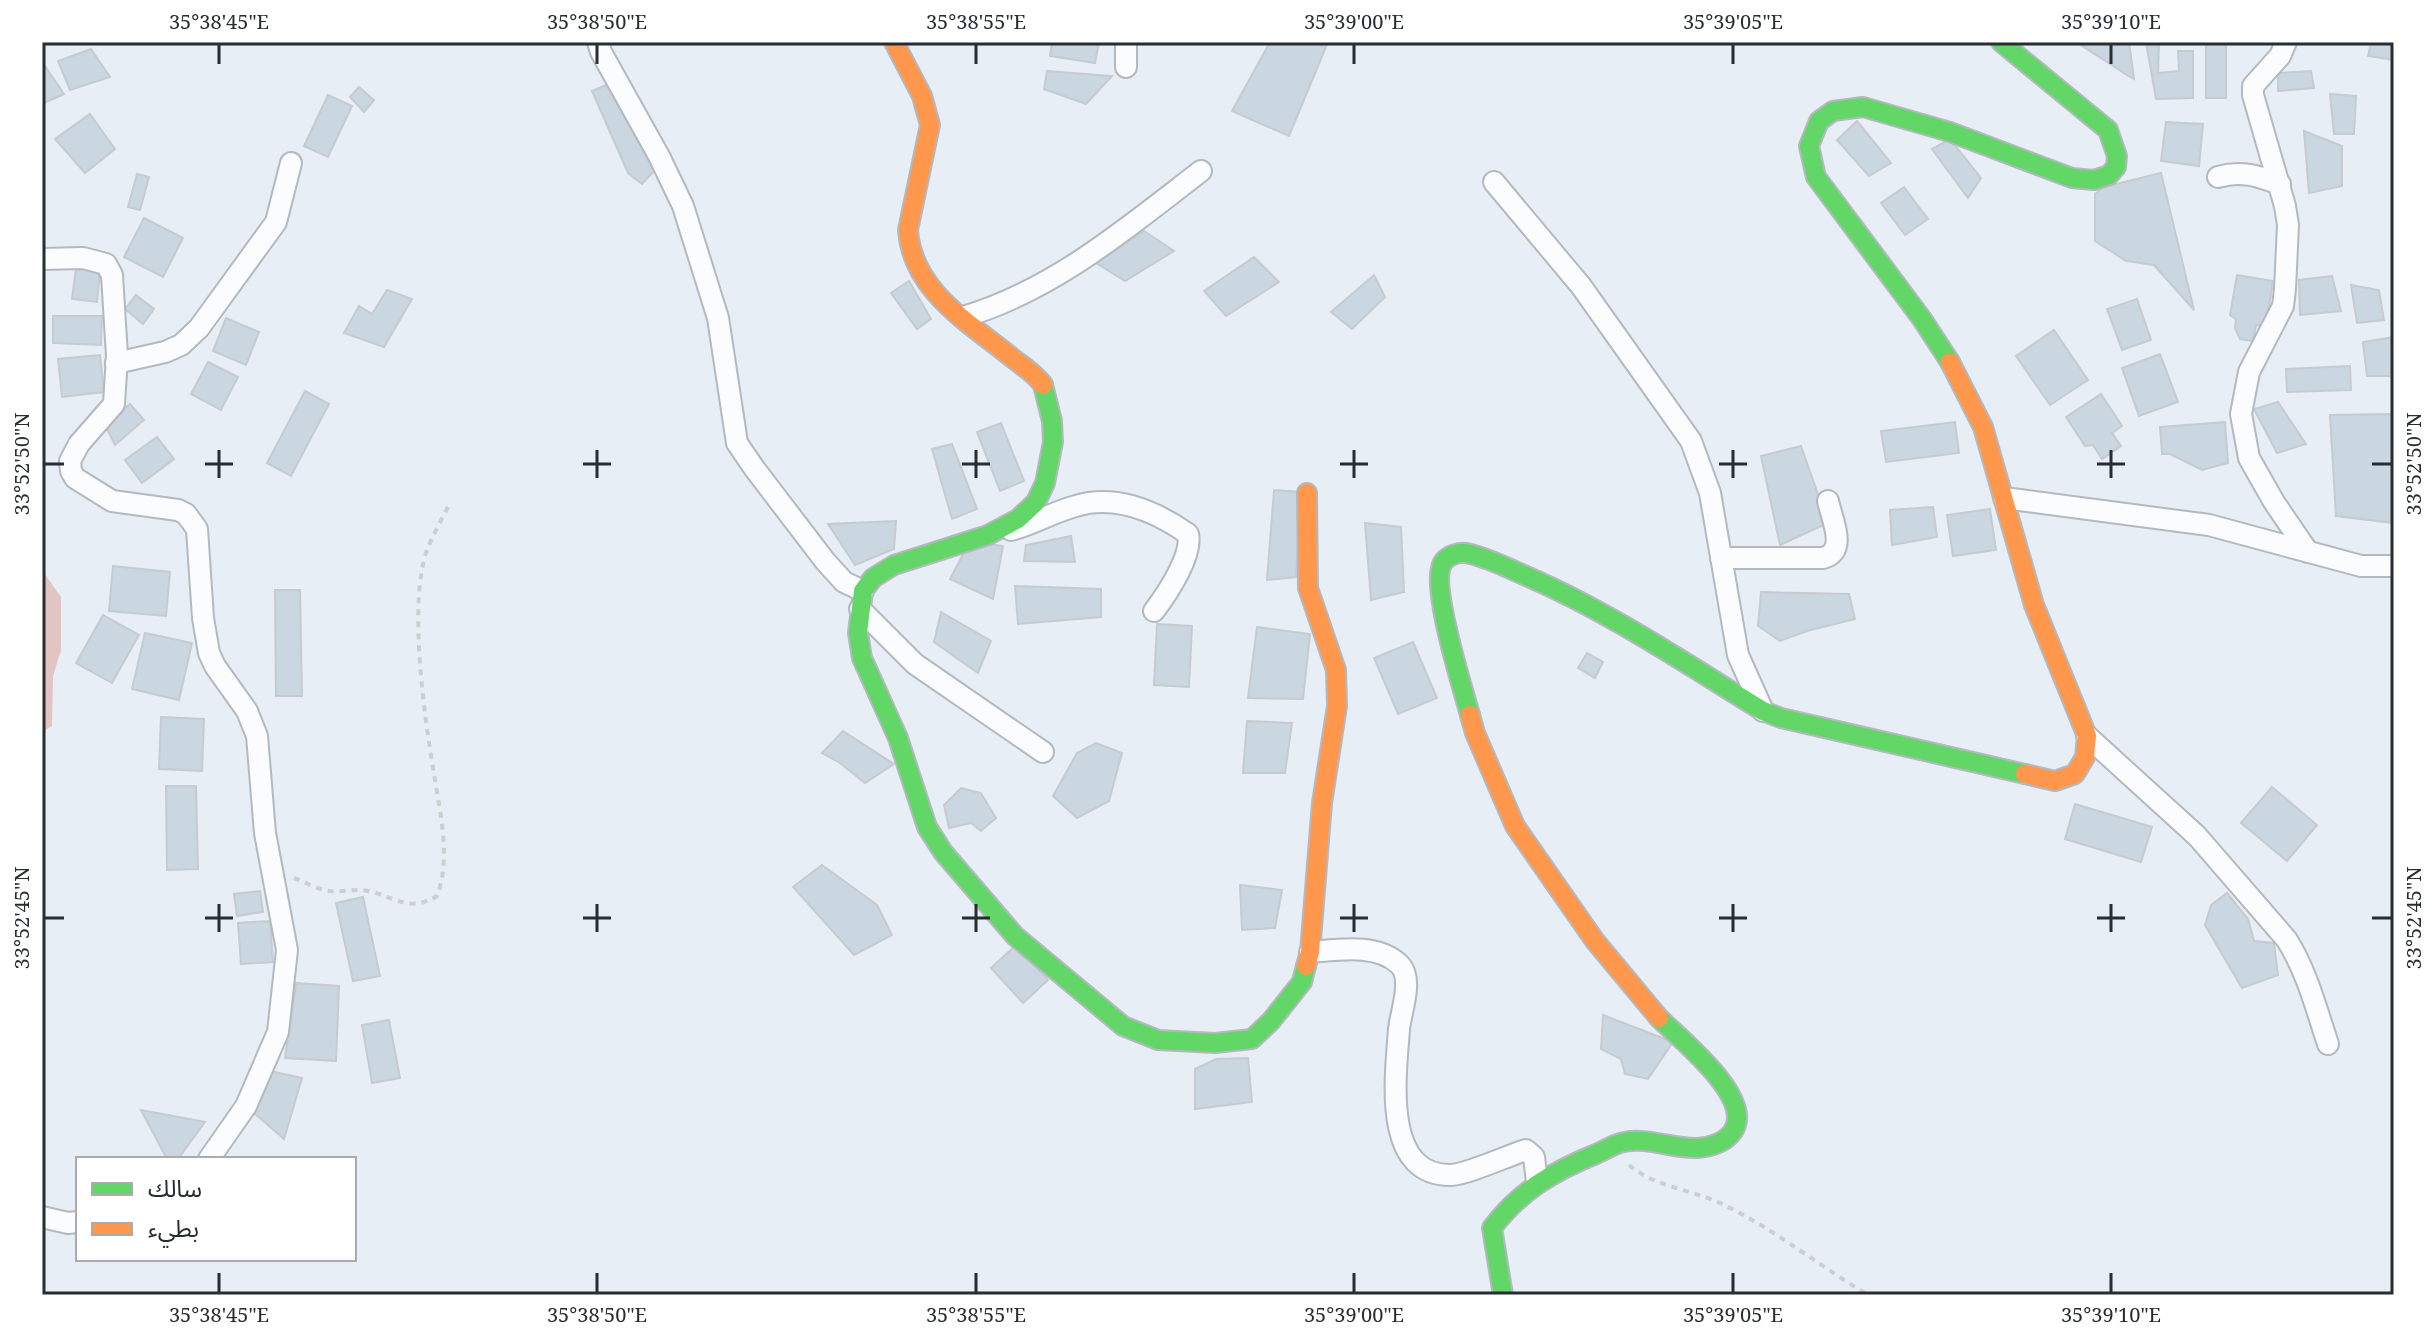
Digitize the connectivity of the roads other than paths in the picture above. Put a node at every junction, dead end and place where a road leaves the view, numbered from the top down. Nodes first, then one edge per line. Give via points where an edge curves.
1 (598, 42) edge
2 (894, 42) edge
3 (1126, 42) edge
4 (2001, 42) edge
5 (2286, 42) edge
6 (1126, 67) dead end
7 (291, 163) dead end
8 (1201, 171) dead end
9 (2218, 177) dead end
10 (1494, 182) dead end
11 (2280, 184) junction
12 (42, 259) edge
13 (963, 317) junction
14 (116, 363) junction
15 (1307, 493) dead end
16 (2004, 498) junction
17 (1828, 501) dead end
18 (988, 535) junction
19 (2308, 552) junction
20 (1721, 558) junction
21 (2394, 566) edge
22 (862, 600) junction
23 (1154, 611) dead end
24 (1763, 711) junction
25 (2087, 736) junction
26 (1043, 752) dead end
27 (1310, 952) junction
28 (2328, 1044) dead end
29 (210, 1157) edge
30 (1537, 1182) junction
31 (42, 1217) edge
32 (76, 1222) edge
33 (1503, 1295) edge

1 - 22 street via 683,206 718,318 737,443 825,561
2 - 13 street via 922,96 930,125 909,247 933,293
3 - 6 street
4 - 16 street via 2107,128 2118,160 2104,179 2072,178 1983,143 1863,107 1833,111 1819,121 1809,146 1816,177 1952,366 1983,427
5 - 11 street via 2253,86
7 - 14 street via 276,222 199,328 173,348
8 - 13 street via 1060,273 1020,296
9 - 11 street via 2246,173
10 - 20 street via 1581,286 1691,441 1710,493
11 - 19 street via 2288,225 2283,306 2249,372 2241,414 2249,458
12 - 14 street via 83,258 106,264 112,275
13 - 18 street via 1042,382 1052,421 1045,483 1036,502
14 - 29 street via 114,404 79,444 71,471 104,498 178,510 197,529 206,640 215,666 247,711 257,736 265,833 287,950 278,1032 246,1106
15 - 27 street via 1308,588 1336,670 1337,706 1322,803
16 - 19 street via 2209,525
16 - 25 street via 2034,605
17 - 20 street via 1837,540 1831,556
18 - 22 street via 894,565 873,578
18 - 23 street via 1098,501 1156,514 1190,540
19 - 21 street via 2361,566
20 - 24 street via 1738,655
22 - 26 street via 915,664
22 - 27 street via 862,658 898,738 927,827 1015,936 1123,1026 1158,1040 1252,1039 1302,982
24 - 25 street via 1808,726 2055,781 2081,766
24 - 30 street via 1530,578 1465,553 1444,561 1439,573 1447,632 1475,733 1515,826 1595,941 1736,1100 1739,1119 1718,1144 1627,1141
25 - 28 street via 2197,836 2287,940 2308,980
27 - 30 street via 1356,949 1388,957 1403,970 1395,1113 1412,1160 1433,1173 1454,1175 1526,1150 1534,1157
30 - 33 street via 1507,1206 1492,1228
31 - 32 street

